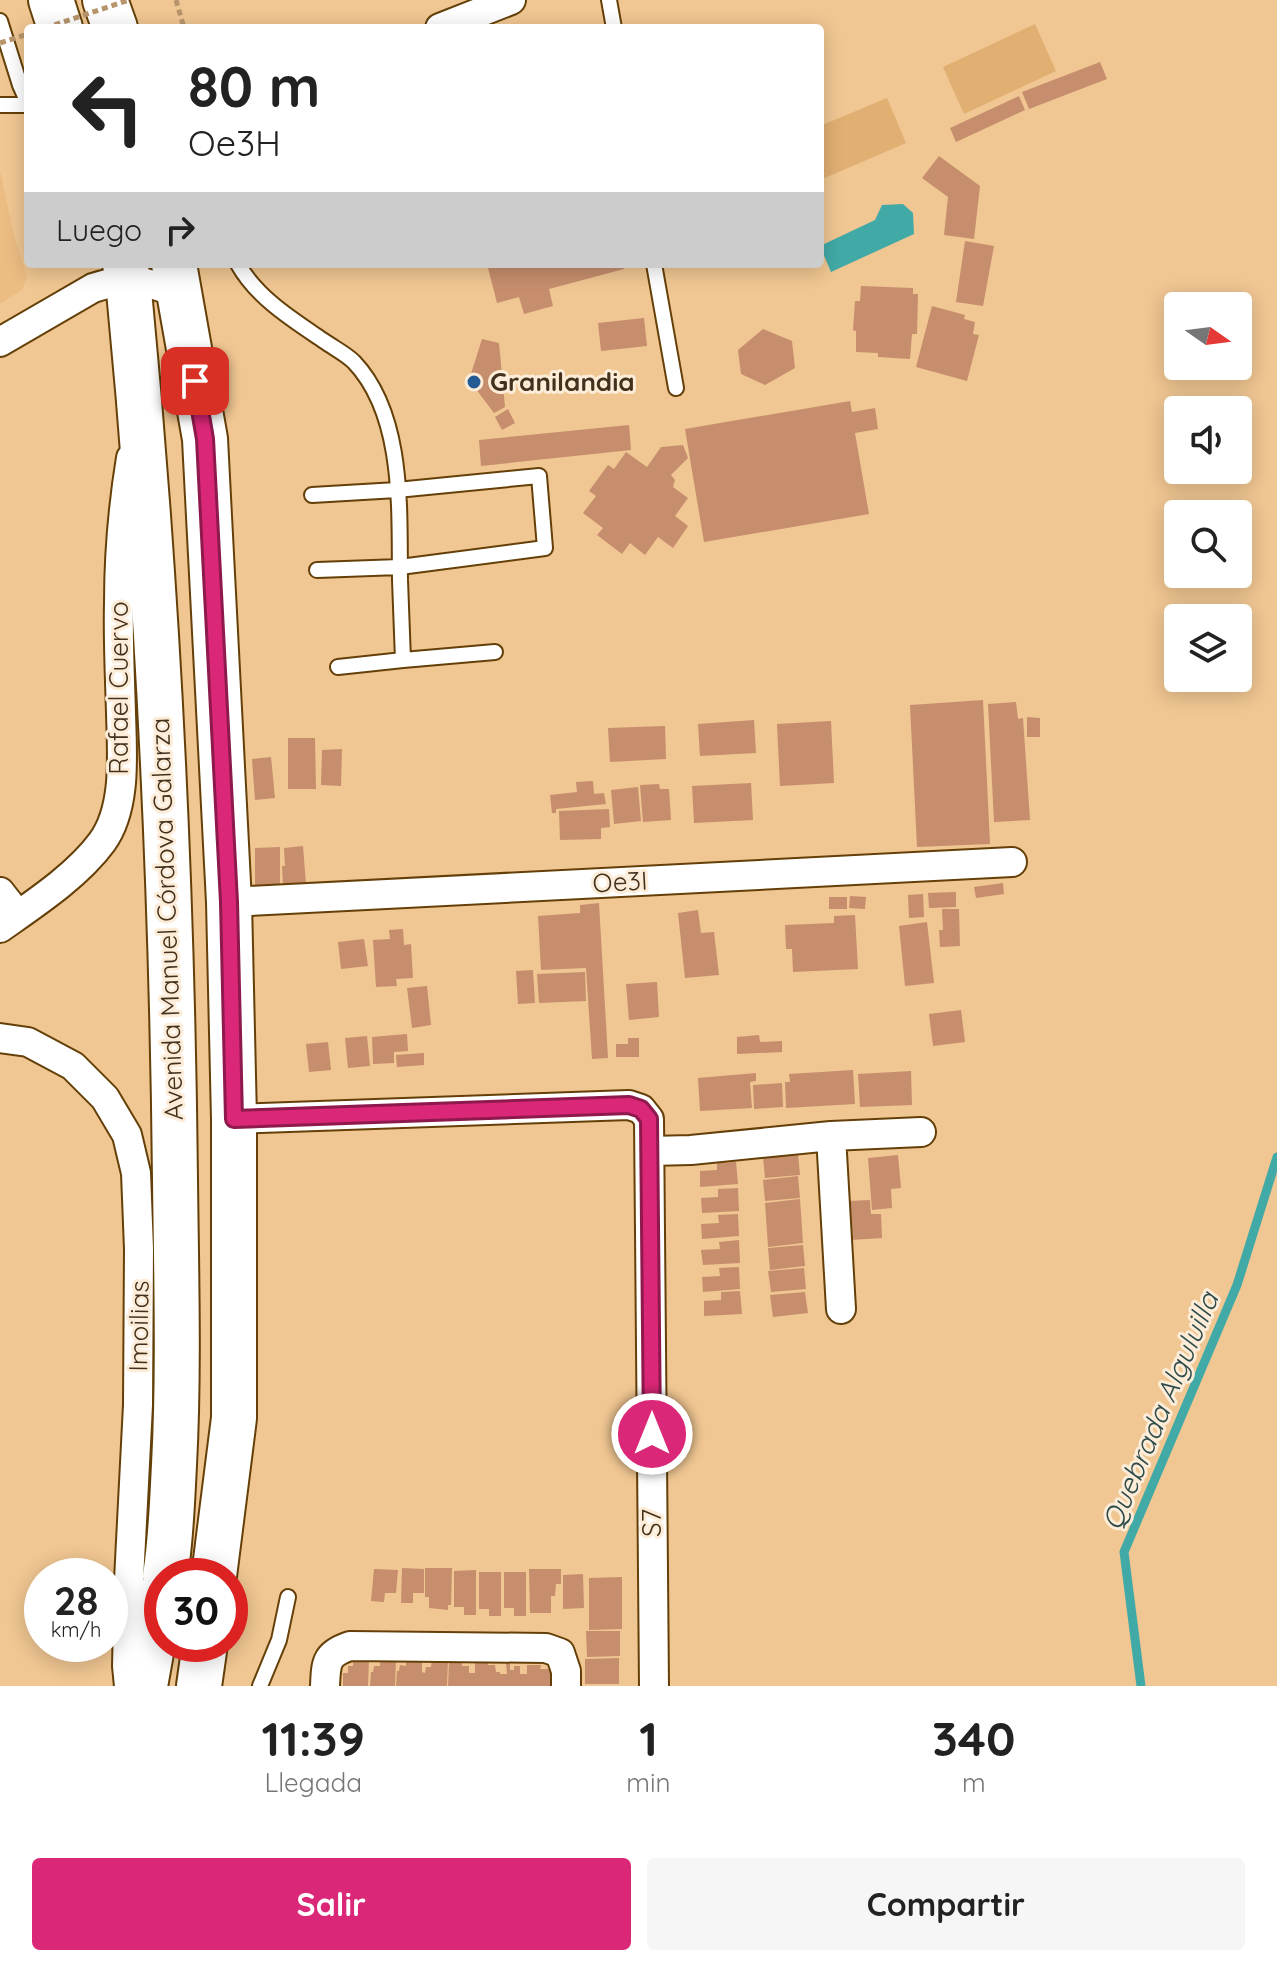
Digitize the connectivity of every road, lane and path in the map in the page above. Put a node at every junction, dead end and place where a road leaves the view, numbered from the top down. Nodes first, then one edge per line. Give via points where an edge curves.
1 (51, 0) edge
2 (105, 0) edge
3 (129, 0) edge
4 (176, 0) edge
5 (511, 0) edge
6 (609, 0) edge
7 (0, 21) edge
8 (57, 24) edge
9 (59, 24) edge
10 (114, 24) edge
11 (183, 24) edge
12 (450, 24) edge
13 (613, 24) edge
14 (24, 35) edge
15 (0, 43) edge
16 (24, 94) edge
17 (24, 104) edge
18 (0, 105) edge
19 (240, 268) edge
20 (655, 268) edge
21 (127, 272) edge
22 (178, 279) edge
23 (0, 342) edge
24 (676, 388) dead end
25 (140, 398) junction
26 (397, 490) junction
27 (312, 495) dead end
28 (400, 567) junction
29 (317, 570) dead end
30 (495, 652) dead end
31 (403, 660) junction
32 (338, 667) dead end
33 (1012, 862) dead end
34 (0, 892) edge
35 (229, 902) junction
36 (9, 922) edge
37 (0, 1038) edge
38 (234, 1119) junction
39 (921, 1132) dead end
40 (831, 1136) junction
41 (650, 1151) junction
42 (841, 1309) dead end
43 (167, 1558) edge
44 (216, 1558) edge
45 (288, 1597) dead end
46 (149, 1662) edge
47 (202, 1662) edge
48 (129, 1686) edge
49 (145, 1686) edge
50 (199, 1686) edge
51 (260, 1686) edge
52 (325, 1686) edge
53 (566, 1686) edge
54 (654, 1686) edge

1 - 9 main road
2 - 10 main road
3 - 8 path, bridge
4 - 11 path
5 - 12 street
6 - 13 lane
7 - 16 lane
14 - 15 path, bridge
17 - 18 lane
19 - 26 lane via 295,322 353,360 373,386 391,434
20 - 24 lane
21 - 22 street via 160,287
21 - 23 street
21 - 25 main road, Avenida Manuel Córdova Galarza
22 - 35 main road via 205,439
25 - 36 street, Rafael Cuervo via 120,554 122,773 117,810 103,841 78,869
25 - 43 main road, Avenida Manuel Córdova Galarza via 164,754 174,1058 177,1397
26 - 27 lane
26 - 28 lane
26 - 28 lane via 539,476 545,548
28 - 29 lane
28 - 31 lane
30 - 31 lane
31 - 32 lane
33 - 35 street, Oe3I
34 - 36 street
35 - 38 main road
37 - 48 street, Imoilias via 28,1042 73,1066 105,1098 127,1135 136,1173 138,1405
38 - 41 street, S7 via 629,1105 649,1119
38 - 44 main road via 234,1418
39 - 40 street
40 - 41 street
40 - 42 street
41 - 54 street, S7
45 - 51 lane via 279,1640
46 - 49 main road
47 - 50 main road
52 - 53 street via 329,1658 350,1646 546,1648 560,1653

